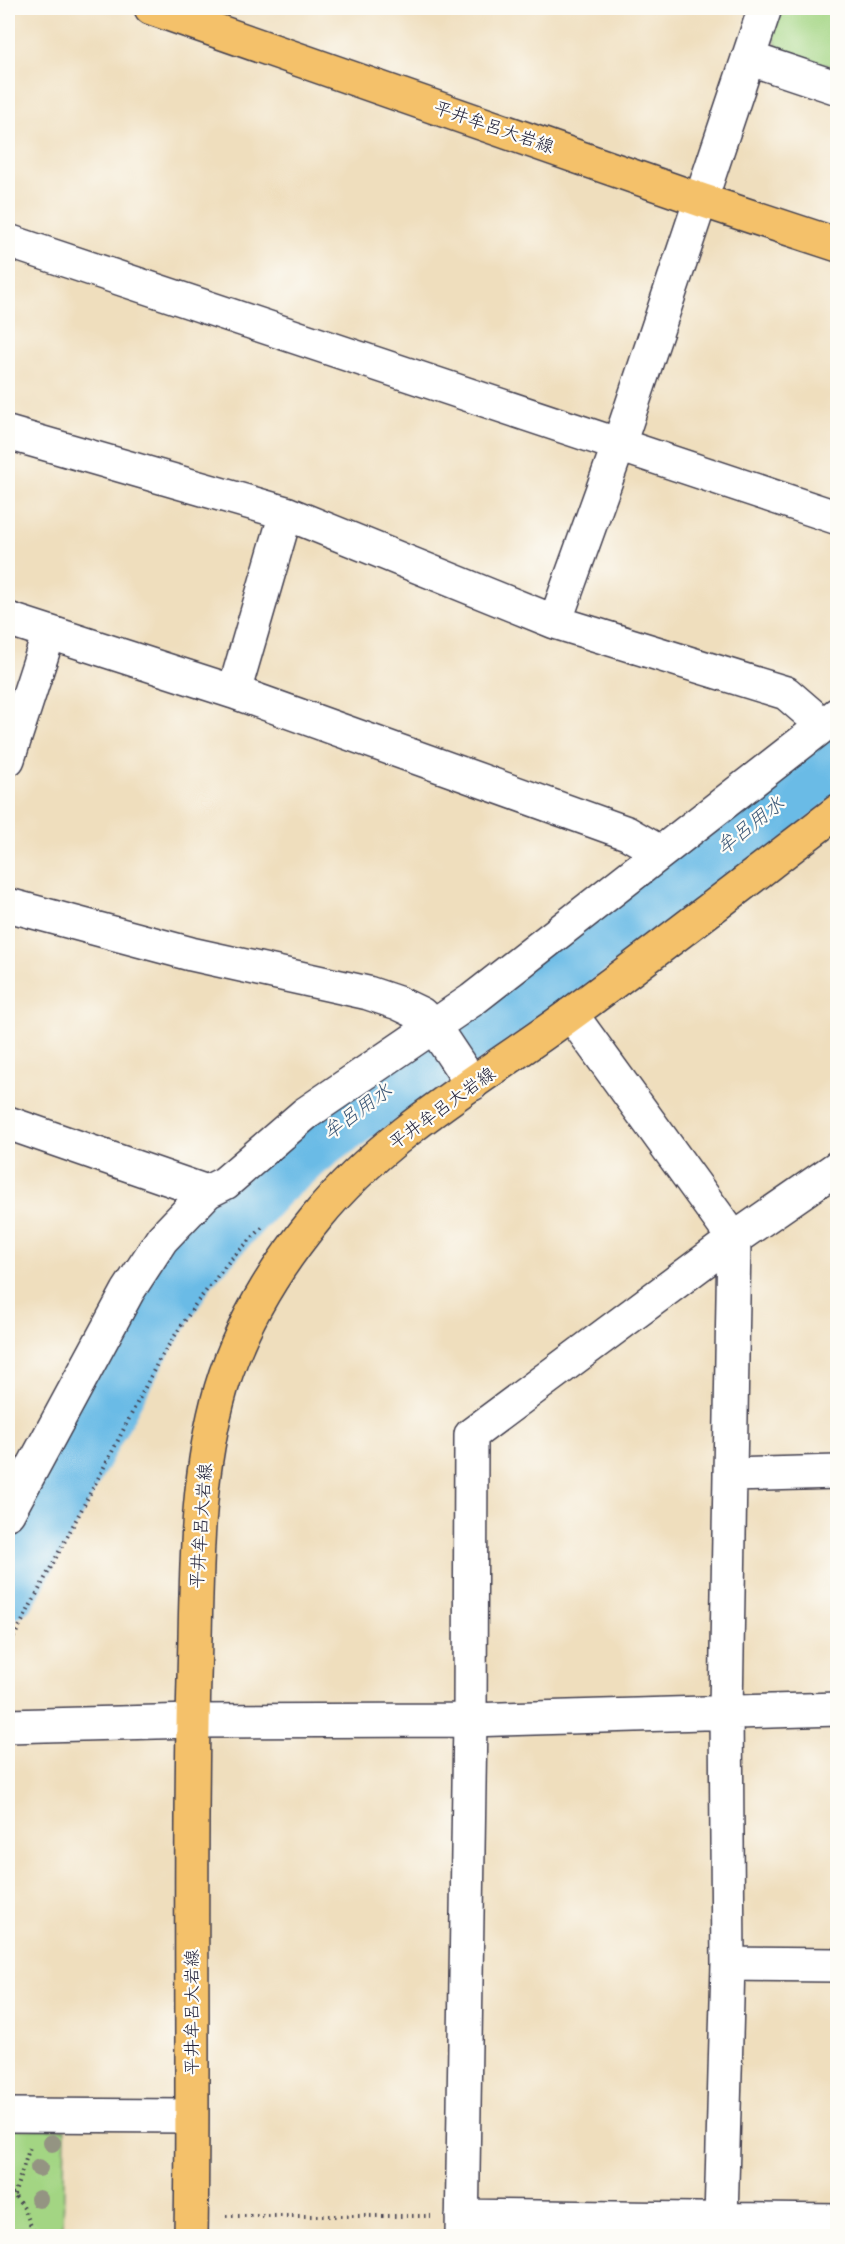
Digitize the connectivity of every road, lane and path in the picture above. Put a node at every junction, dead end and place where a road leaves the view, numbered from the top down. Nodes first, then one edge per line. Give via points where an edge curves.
1 (151, 8) edge
2 (765, 8) edge
3 (748, 58) junction
4 (837, 88) edge
5 (701, 200) junction
6 (8, 241) edge
7 (837, 244) edge
8 (8, 433) edge
9 (619, 444) junction
10 (286, 513) junction
11 (837, 518) edge
12 (8, 619) edge
13 (555, 622) junction
14 (49, 633) junction
15 (234, 692) junction
16 (830, 720) edge
17 (8, 759) edge
18 (837, 811) edge
19 (660, 852) junction
20 (10, 914) edge
21 (571, 1014) junction
22 (450, 1051) junction
23 (8, 1123) edge
24 (837, 1167) edge
25 (207, 1192) junction
26 (270, 1221) dead end
27 (734, 1239) junction
28 (837, 1472) edge
29 (731, 1475) junction
30 (8, 1514) edge
31 (8, 1648) edge
32 (837, 1709) edge
33 (726, 1711) junction
34 (470, 1720) junction
35 (193, 1721) junction
36 (8, 1726) edge
37 (728, 1964) junction
38 (837, 1965) edge
39 (8, 2115) edge
40 (40, 2115) junction
41 (191, 2116) junction
42 (8, 2188) edge
43 (14, 2195) junction
44 (223, 2217) dead end
45 (721, 2219) junction
46 (837, 2221) edge
47 (462, 2226) edge
48 (35, 2236) edge
49 (191, 2236) edge

1 - 5 main road, 平井牟呂大岩線
2 - 3 street
3 - 4 street
3 - 5 street
5 - 7 main road, 平井牟呂大岩線
5 - 9 street
6 - 9 street
8 - 10 street
9 - 11 street
9 - 13 street
10 - 13 street
10 - 15 street
12 - 14 street
13 - 16 street via 786,693
14 - 15 street
14 - 17 street
15 - 19 street via 627,833
16 - 19 street
18 - 21 main road, 平井牟呂大岩線
19 - 22 street
20 - 22 street via 368,993 421,1014
21 - 22 main road, 平井牟呂大岩線
21 - 27 street
22 - 25 street via 305,1114 225,1183
22 - 35 main road, 平井牟呂大岩線 via 404,1134 368,1163 318,1215 271,1278 242,1334 219,1396 199,1505
23 - 25 street
24 - 27 street
25 - 30 street via 162,1239 128,1291
26 - 31 path via 231,1259 159,1360
27 - 29 street
27 - 34 street via 471,1435
28 - 29 street
29 - 33 street
32 - 33 street
33 - 34 street
33 - 37 street
34 - 35 street
34 - 47 street
35 - 36 street
35 - 41 main road, 平井牟呂大岩線
37 - 38 street
37 - 45 street
39 - 40 street
40 - 41 street
40 - 43 path
41 - 49 main road, 平井牟呂大岩線
42 - 43 path
43 - 48 path
44 - 47 path
45 - 46 street
45 - 47 street

